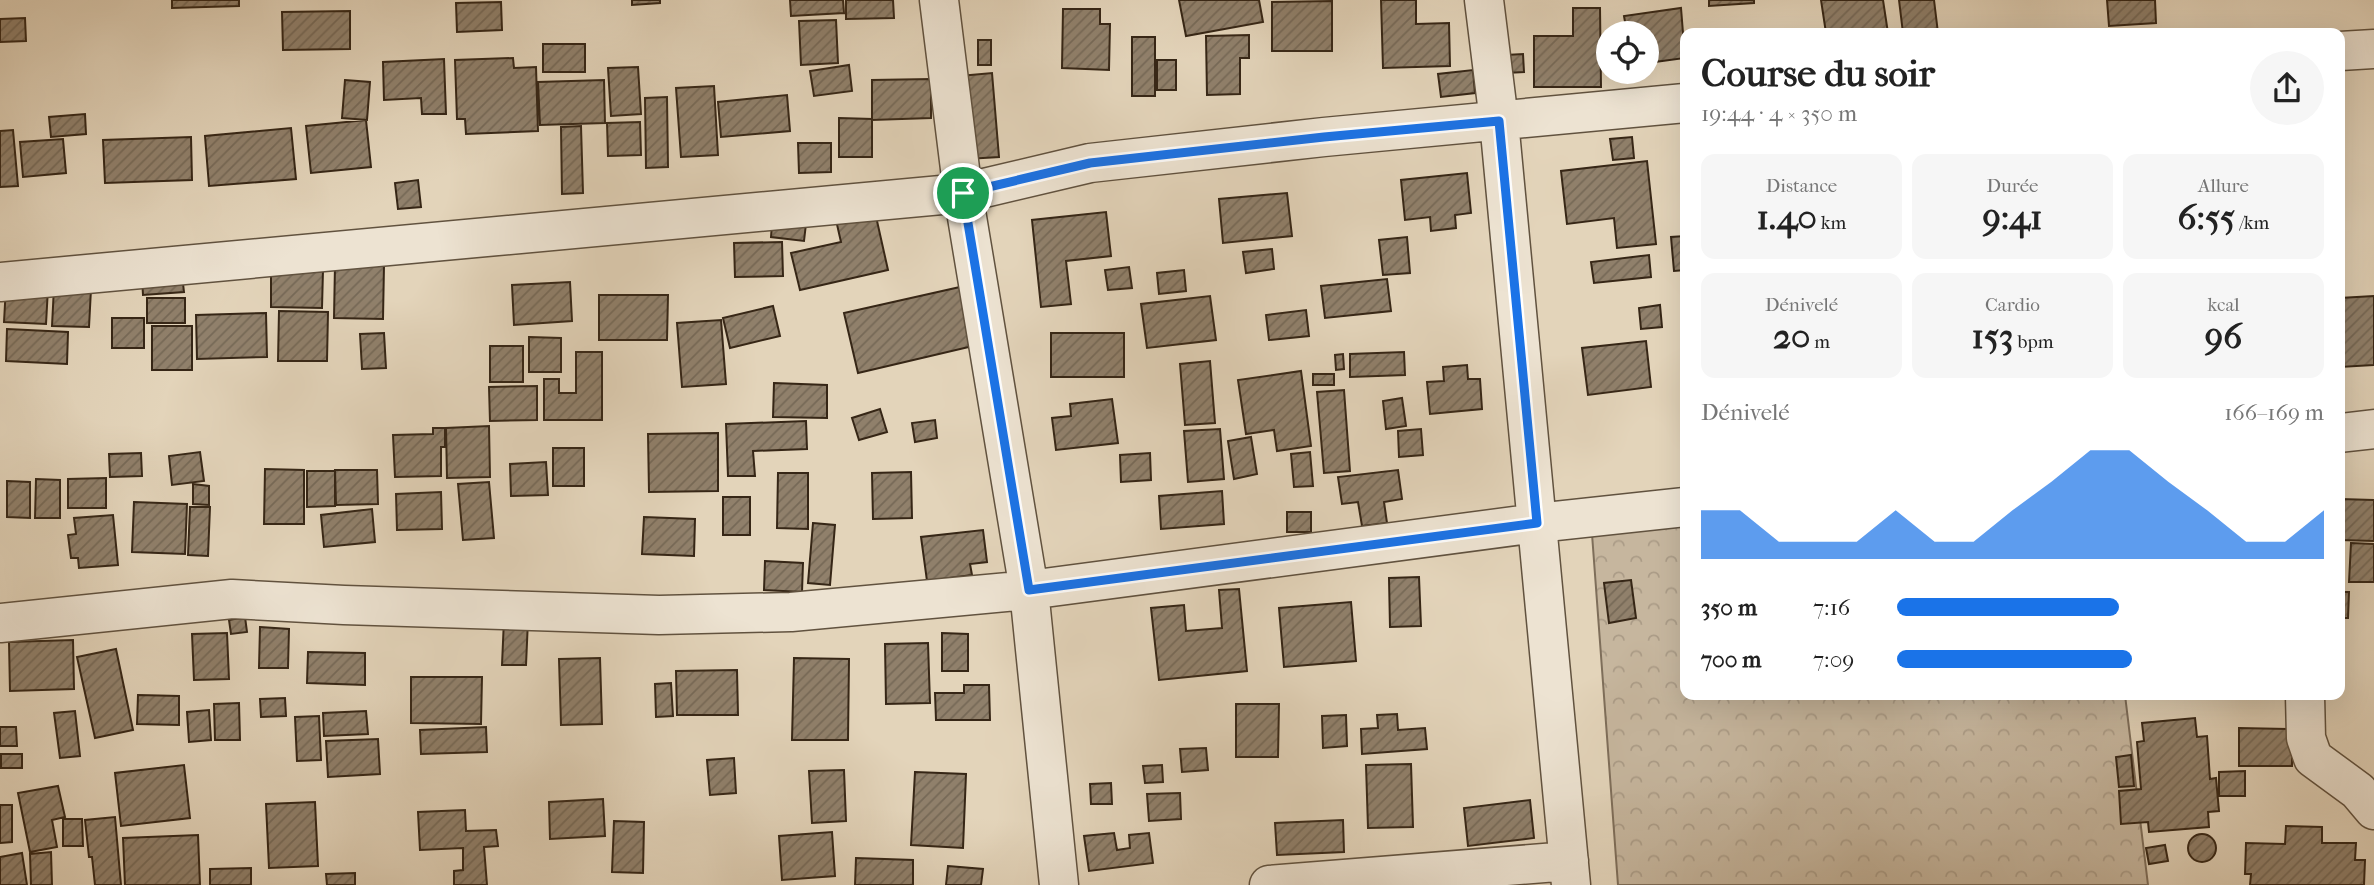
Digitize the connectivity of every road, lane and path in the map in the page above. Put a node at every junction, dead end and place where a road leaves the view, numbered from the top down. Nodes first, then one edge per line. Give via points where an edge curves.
1 (939, 0) edge
2 (1484, 0) edge
3 (2374, 49) edge
4 (2345, 51) edge
5 (1680, 103) edge
6 (1499, 121) junction
7 (963, 193) junction
8 (0, 282) edge
9 (2374, 429) edge
10 (2345, 432) edge
11 (1680, 508) edge
12 (1537, 523) junction
13 (1029, 590) junction
14 (0, 623) edge
15 (2305, 700) edge
16 (2374, 810) edge
17 (1570, 873) edge
18 (1059, 885) edge
19 (1269, 885) edge

1 - 7 street
2 - 6 street
3 - 4 street
5 - 6 street
6 - 7 street via 1090,163
6 - 12 street
7 - 8 street
7 - 13 street
9 - 10 street
11 - 12 street
12 - 13 street
12 - 17 street
13 - 14 street via 791,612 659,615 232,599
13 - 18 street
15 - 16 street via 2306,738 2313,758 2358,791
17 - 19 street

